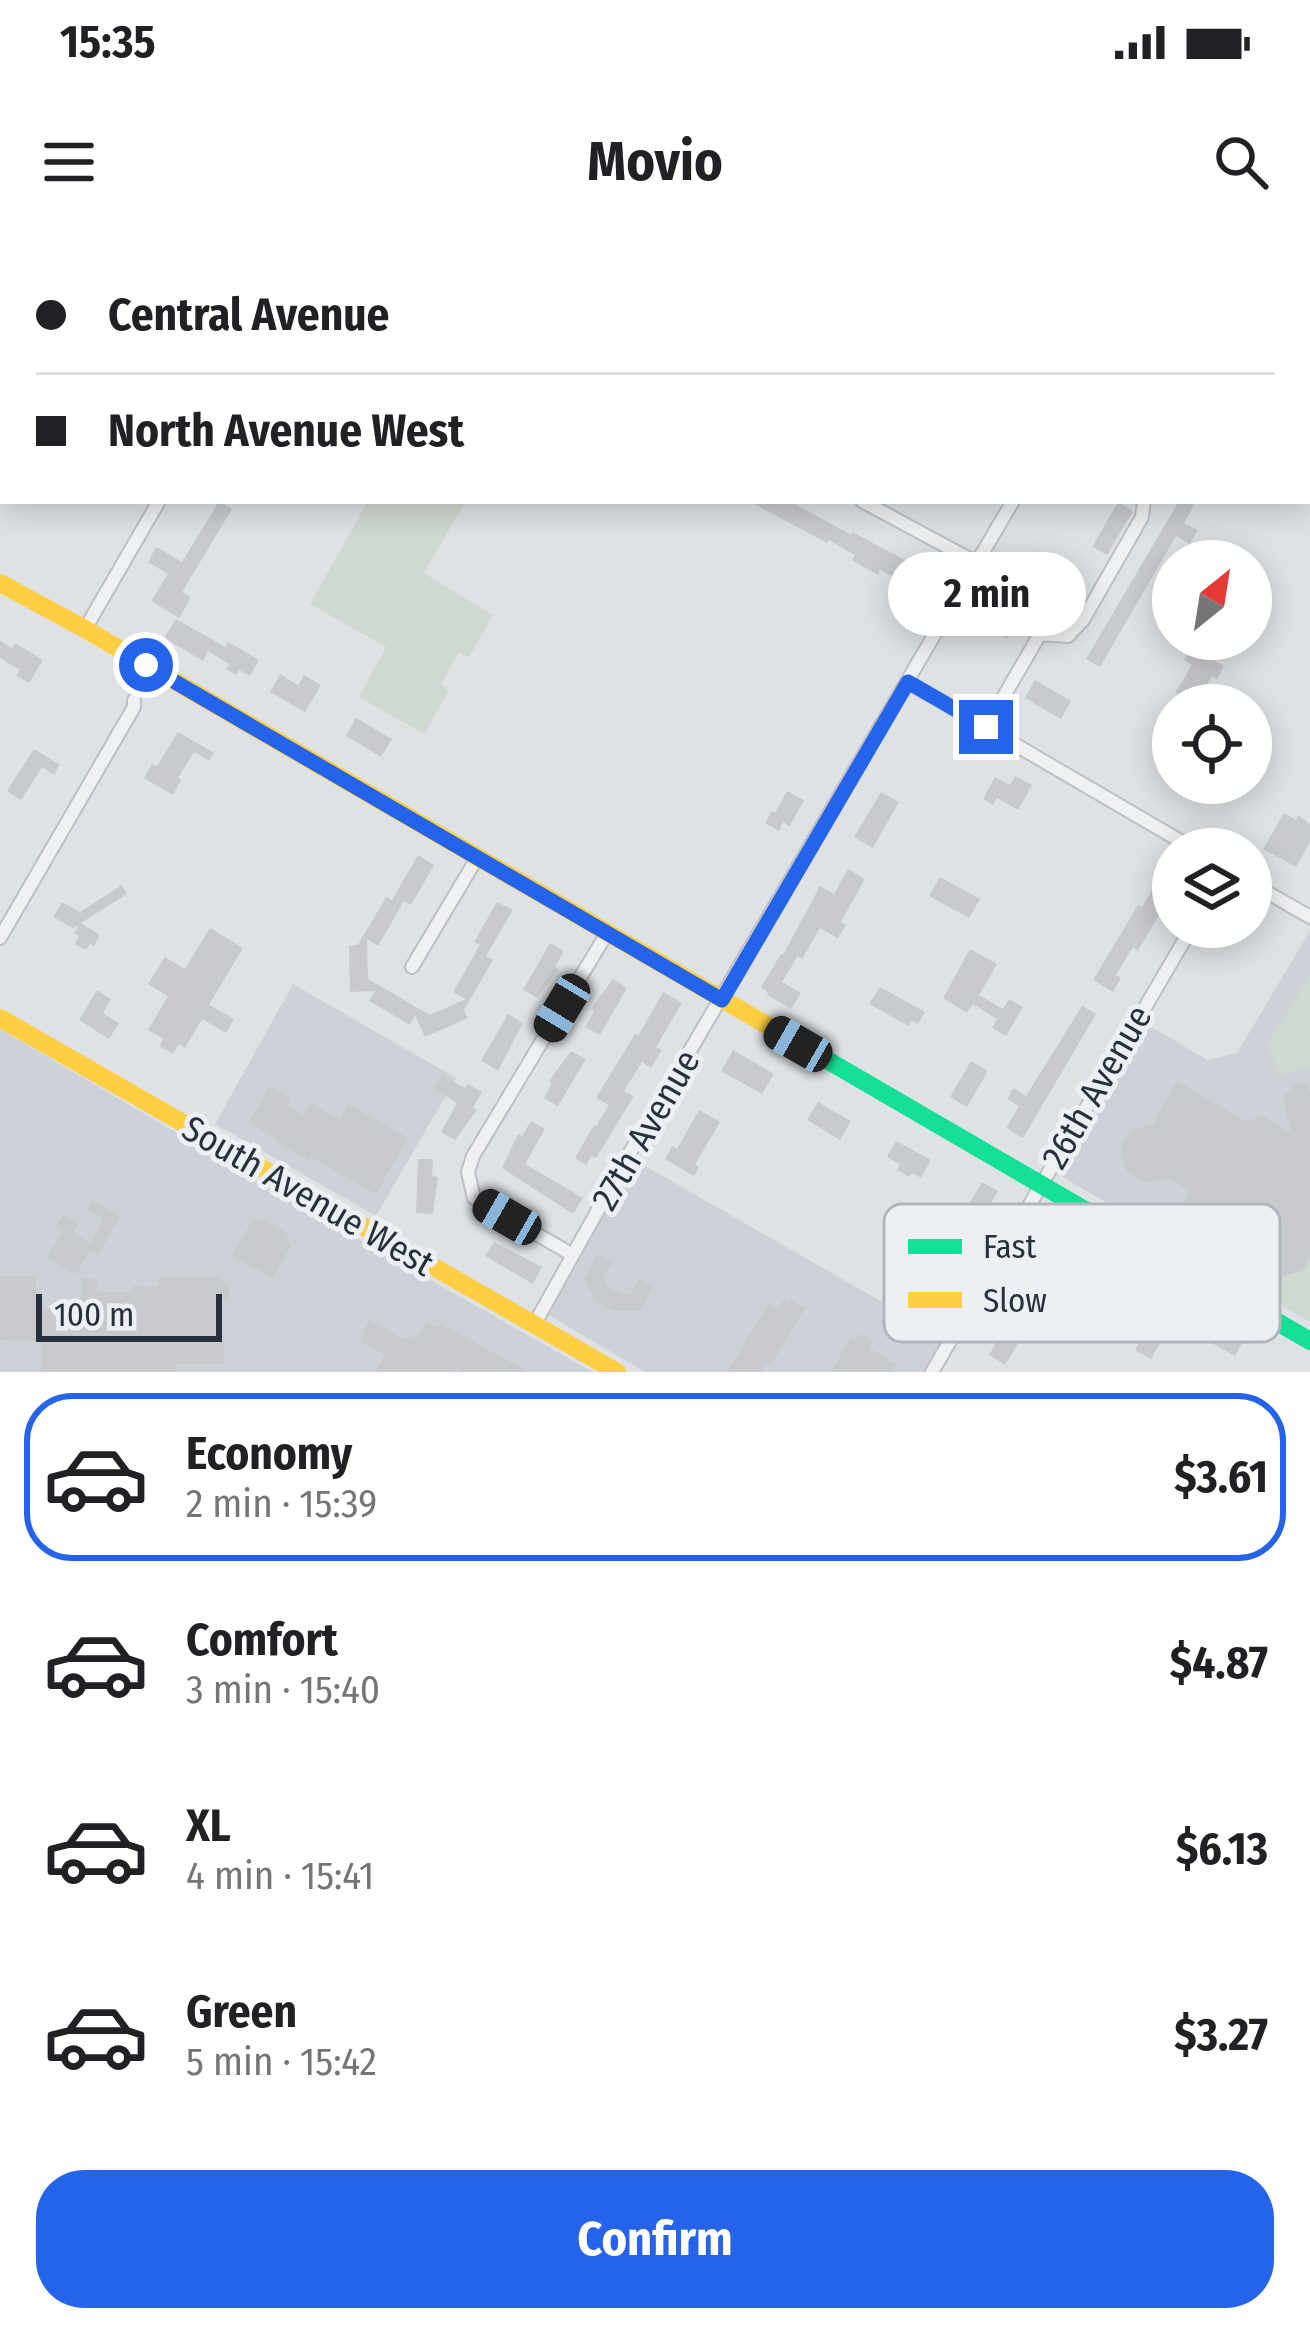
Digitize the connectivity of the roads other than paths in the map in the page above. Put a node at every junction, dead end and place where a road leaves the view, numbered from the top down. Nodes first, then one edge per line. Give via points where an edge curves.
1 (157, 504) edge
2 (868, 504) edge
3 (1011, 504) edge
4 (1144, 504) edge
5 (977, 563) junction
6 (0, 583) edge
7 (85, 629) junction
8 (908, 682) junction
9 (134, 700) dead end
10 (986, 727) junction
11 (1158, 828) edge
12 (477, 858) junction
13 (1272, 895) edge
14 (1310, 917) edge
15 (607, 934) junction
16 (0, 938) edge
17 (1180, 948) edge
18 (412, 967) dead end
19 (722, 1000) junction
20 (0, 1018) edge
21 (1040, 1184) junction
22 (1029, 1204) edge
23 (1074, 1204) edge
24 (573, 1255) junction
25 (533, 1324) junction
26 (1280, 1324) edge
27 (1310, 1341) edge
28 (949, 1342) edge
29 (617, 1372) edge
30 (932, 1372) edge

1 - 7 street
2 - 5 street
3 - 5 street, 27th Avenue
4 - 10 street via 1083,620 1068,636 1040,634
5 - 8 street, 27th Avenue
6 - 7 street
7 - 12 street
8 - 10 street
8 - 19 street, 27th Avenue
9 - 16 street
10 - 11 street
12 - 15 street
12 - 18 street
13 - 14 street
15 - 19 street
15 - 24 street via 468,1172 474,1198
17 - 21 street, 26th Avenue
19 - 21 street
19 - 24 street, 27th Avenue
20 - 25 street, South Avenue West
21 - 22 street, 26th Avenue
21 - 23 street
24 - 25 street, 27th Avenue
25 - 29 street, South Avenue West
26 - 27 street
28 - 30 street, 26th Avenue

